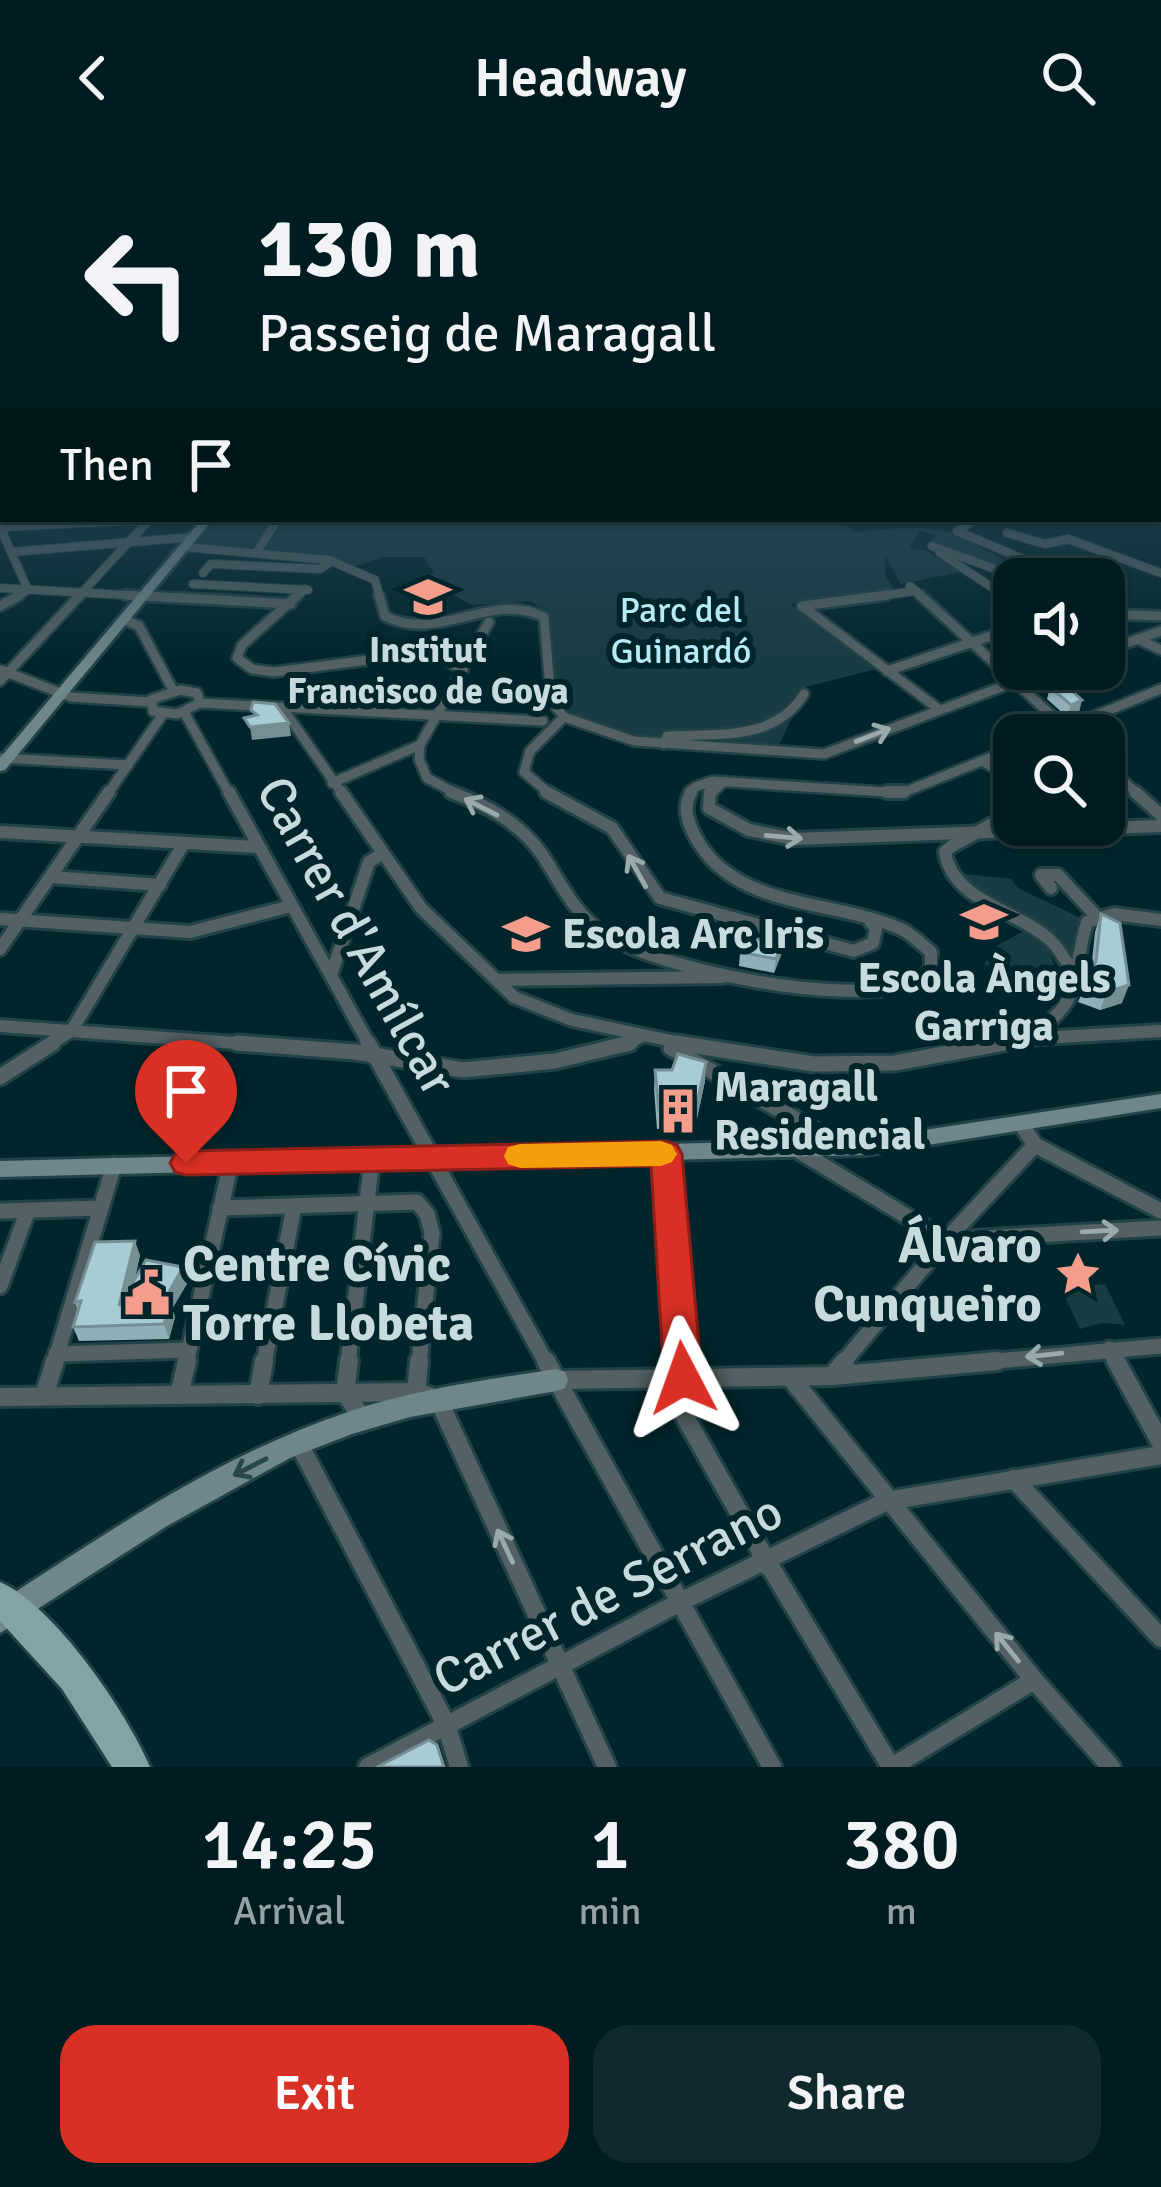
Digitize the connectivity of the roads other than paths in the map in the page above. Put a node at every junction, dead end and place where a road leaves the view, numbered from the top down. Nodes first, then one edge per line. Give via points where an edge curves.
1 (61, 522) edge
2 (148, 522) edge
3 (206, 522) edge
4 (276, 522) edge
5 (971, 522) edge
6 (2, 524) edge
7 (1007, 533) dead end
8 (131, 542) junction
9 (189, 542) junction
10 (9, 551) edge
11 (256, 553) junction
12 (1015, 558) edge
13 (332, 561) junction
14 (1161, 562) edge
15 (993, 568) edge
16 (1146, 568) junction
17 (0, 569) edge
18 (1161, 575) edge
19 (0, 588) edge
20 (993, 588) edge
21 (28, 590) junction
22 (85, 592) junction
23 (144, 595) junction
24 (291, 604) junction
25 (0, 606) edge
26 (1125, 615) edge
27 (1161, 616) edge
28 (125, 620) junction
29 (489, 622) dead end
30 (1161, 631) edge
31 (993, 635) edge
32 (1138, 639) junction
33 (972, 642) junction
34 (1125, 644) edge
35 (1161, 650) edge
36 (993, 662) edge
37 (463, 670) junction
38 (887, 671) junction
39 (3, 674) edge
40 (993, 689) edge
41 (1161, 689) edge
42 (172, 690) junction
43 (1024, 690) edge
44 (62, 694) junction
45 (804, 694) dead end
46 (150, 702) junction
47 (200, 703) junction
48 (282, 707) junction
49 (940, 710) junction
50 (184, 712) junction
51 (164, 714) junction
52 (1050, 714) edge
53 (1108, 714) edge
54 (436, 717) junction
55 (564, 717) junction
56 (543, 721) dead end
57 (664, 744) junction
58 (420, 745) junction
59 (993, 757) edge
60 (3, 761) edge
61 (983, 761) junction
62 (128, 765) junction
63 (993, 768) edge
64 (724, 781) junction
65 (332, 783) junction
66 (1125, 783) edge
67 (1161, 815) edge
68 (993, 826) edge
69 (1161, 826) edge
70 (0, 832) edge
71 (982, 833) junction
72 (79, 836) junction
73 (184, 843) junction
74 (257, 847) junction
75 (380, 855) junction
76 (51, 877) junction
77 (160, 884) junction
78 (1051, 888) dead end
79 (291, 907) junction
80 (1096, 917) junction
81 (0, 919) edge
82 (869, 920) junction
83 (1161, 920) edge
84 (20, 921) junction
85 (134, 928) junction
86 (0, 949) edge
87 (331, 975) junction
88 (743, 977) junction
89 (1080, 977) junction
90 (490, 978) junction
91 (0, 1026) edge
92 (72, 1030) junction
93 (1161, 1031) edge
94 (647, 1038) junction
95 (1023, 1039) junction
96 (375, 1055) junction
97 (0, 1078) edge
98 (1161, 1101) edge
99 (1021, 1124) junction
100 (1035, 1145) junction
101 (845, 1148) junction
102 (798, 1150) junction
103 (666, 1154) junction
104 (431, 1157) junction
105 (372, 1159) junction
106 (231, 1162) junction
107 (114, 1165) junction
108 (0, 1168) edge
109 (367, 1204) junction
110 (294, 1206) junction
111 (101, 1208) junction
112 (220, 1208) junction
113 (28, 1210) junction
114 (0, 1211) edge
115 (1161, 1211) edge
116 (1161, 1228) edge
117 (946, 1240) junction
118 (0, 1286) edge
119 (1161, 1346) edge
120 (1109, 1349) junction
121 (189, 1351) junction
122 (56, 1354) junction
123 (832, 1376) junction
124 (673, 1378) junction
125 (791, 1378) junction
126 (556, 1380) junction
127 (345, 1393) junction
128 (179, 1395) junction
129 (259, 1395) junction
130 (44, 1396) junction
131 (0, 1397) edge
132 (423, 1398) junction
133 (363, 1419) junction
134 (298, 1442) junction
135 (1161, 1444) edge
136 (1161, 1455) edge
137 (1013, 1479) junction
138 (887, 1501) junction
139 (760, 1562) junction
140 (680, 1602) junction
141 (4, 1610) edge
142 (1161, 1638) edge
143 (559, 1666) junction
144 (1034, 1680) junction
145 (446, 1724) junction
146 (132, 1767) edge
147 (368, 1767) edge
148 (459, 1767) edge
149 (607, 1767) edge
150 (772, 1767) edge
151 (892, 1767) edge
152 (1111, 1767) edge

1 - 6 street
2 - 8 street
3 - 9 street
4 - 11 street
5 - 12 street via 957,531
6 - 10 street
7 - 16 street via 1048,544 1068,539
8 - 9 street
8 - 10 street
8 - 22 street
9 - 11 street
9 - 23 street
10 - 17 street
10 - 21 street
11 - 13 street
13 - 24 street via 320,569 211,564 196,580 307,587
13 - 55 street via 375,580 386,616 405,626 537,610 544,616 551,701
14 - 16 street
15 - 20 street via 932,546
16 - 18 street
19 - 21 street
21 - 22 street
21 - 25 street
22 - 23 street
22 - 39 street
23 - 24 street
23 - 28 street
24 - 37 street via 242,645 237,658 247,668 426,655
26 - 27 street
28 - 42 street via 139,626
28 - 44 street
29 - 37 street
30 - 32 street
31 - 33 street
32 - 34 street
32 - 35 street
33 - 36 street
33 - 38 street
33 - 38 street via 913,589 802,606
37 - 54 street
38 - 49 street
39 - 44 street
40 - 49 street
41 - 53 street
42 - 46 street
42 - 47 street via 193,691
43 - 52 street
44 - 46 street
44 - 60 street
45 - 57 street via 773,725 667,736
46 - 51 street
47 - 48 street
47 - 50 street
48 - 54 street
48 - 65 street
57 -> 49 street via 824,754
50 - 51 street
50 - 74 street, Carrer d'Amílcar
51 - 62 street
54 - 56 street
54 - 58 street
55 - 57 street
82 -> 55 street via 873,943 854,951 660,898 617,833 539,793 524,772 530,751
58 - 65 street
88 -> 58 street via 635,951 607,936 570,903 520,830 430,784 418,765
59 - 61 street
60 - 62 street
61 - 63 street
61 - 64 street via 902,793
62 - 72 street
64 -> 71 street via 710,791 709,808 753,834
64 - 82 street via 685,795 685,813 718,872
65 - 75 street
66 - 67 street
68 - 71 street
69 - 71 street
70 - 72 street
71 - 89 street via 947,850 950,876 1052,942 1065,969
72 - 73 street
72 - 76 street
73 - 74 street
73 - 77 street
74 - 79 street, Carrer d'Amílcar
75 - 87 street via 369,862
75 - 90 street
76 - 77 street
76 - 84 street
77 - 85 street
78 - 80 street via 1041,875 1058,875
79 - 85 street via 210,929
79 - 87 street, Carrer d'Amílcar
80 - 83 street
80 - 89 street via 1082,936
81 - 84 street
82 - 88 street via 923,942 933,956 929,974 869,992
84 - 85 street
84 - 86 street
85 - 92 street
87 - 96 street, Carrer d'Amílcar
88 - 90 street
89 - 95 street via 1066,1009
90 - 94 street via 514,997
91 - 92 street
92 - 96 street
92 - 97 street
93 - 95 street
94 - 95 street via 834,1064 895,1064
94 - 96 street via 508,1068 430,1068
94 - 101 street
96 - 104 street, Carrer d'Amílcar
98 - 99 street
99 - 100 street
99 - 101 street
100 - 115 street
100 - 117 street
101 - 102 street
102 - 103 street
102 - 117 street
103 - 104 street
103 - 124 street
104 - 105 street
104 - 126 street, Carrer d'Amílcar
105 - 106 street
105 - 109 street
106 - 107 street
106 - 112 street
107 - 108 street
107 - 111 street
109 - 110 street
109 - 127 street
109 - 132 street via 417,1202 428,1214
110 - 112 street
110 - 129 street
111 - 113 street
111 - 122 street
112 - 121 street
113 - 114 street
113 - 118 street
117 -> 116 street
117 - 123 street
119 - 120 street
120 -> 123 street
120 - 135 street
121 - 122 street
121 - 128 street
122 - 130 street
123 - 125 street
124 - 125 street
124 - 126 street
124 - 139 street
125 - 138 street
126 - 132 street
126 - 140 street, Carrer d'Amílcar
127 - 129 street
127 - 132 street
127 - 133 street
128 - 129 street
128 - 130 street
130 - 131 street
132 - 133 street
143 -> 132 street
133 - 134 street
134 -> 141 street
134 - 145 street
136 - 137 street, Carrer de Serrano
137 - 138 street, Carrer de Serrano
137 - 142 street
138 - 139 street, Carrer de Serrano
144 -> 138 street
139 - 140 street, Carrer de Serrano
139 - 151 street via 771,1568
140 - 143 street, Carrer de Serrano
140 - 150 street, Carrer d'Amílcar
141 - 146 main road via 87,1696
143 - 145 street, Carrer de Serrano
143 - 149 street
144 - 151 street
144 - 152 street
145 - 147 street, Carrer de Serrano
145 - 148 street

